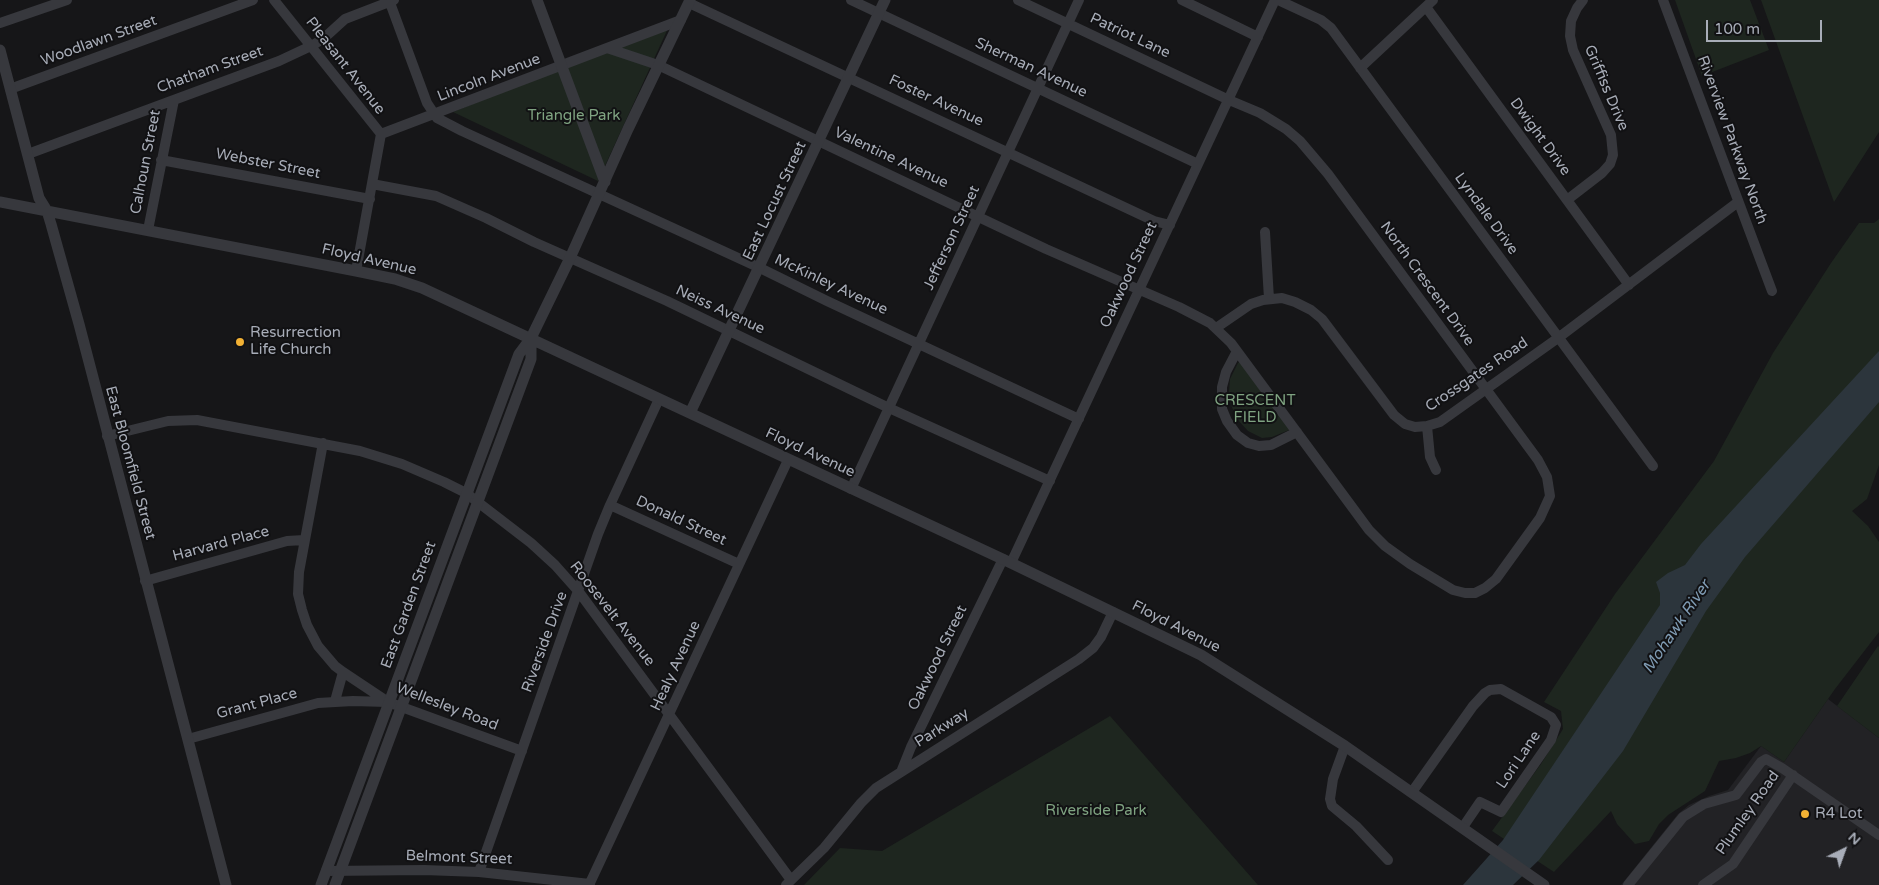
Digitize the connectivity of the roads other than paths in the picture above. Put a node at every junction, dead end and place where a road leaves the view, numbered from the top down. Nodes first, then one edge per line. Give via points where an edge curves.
1 (68, 0) edge
2 (253, 0) edge
3 (274, 0) edge
4 (537, 0) edge
5 (851, 0) edge
6 (885, 0) edge
7 (1018, 0) edge
8 (1079, 0) edge
9 (1182, 0) edge
10 (1277, 0) edge
11 (1583, 0) edge
12 (1663, 0) edge
13 (391, 1) edge
14 (690, 1) edge
15 (1429, 3) edge
16 (879, 14) junction
17 (681, 20) junction
18 (0, 23) edge
19 (1068, 24) junction
20 (1258, 36) junction
21 (311, 46) junction
22 (607, 48) junction
23 (0, 50) edge
24 (658, 65) junction
25 (562, 66) junction
26 (1360, 68) junction
27 (849, 77) junction
28 (1039, 88) junction
29 (10, 89) junction
30 (174, 100) junction
31 (1229, 100) junction
32 (435, 115) junction
33 (381, 134) junction
34 (819, 141) junction
35 (1009, 152) junction
36 (28, 154) junction
37 (161, 160) junction
38 (1198, 164) junction
39 (605, 182) junction
40 (372, 184) junction
41 (599, 194) junction
42 (370, 199) junction
43 (1568, 200) junction
44 (0, 202) edge
45 (1738, 202) junction
46 (46, 211) junction
47 (978, 216) junction
48 (1170, 225) junction
49 (148, 230) junction
50 (1265, 232) dead end
51 (570, 258) junction
52 (760, 268) junction
53 (356, 271) junction
54 (1629, 285) junction
55 (1139, 290) junction
56 (1772, 290) dead end
57 (1269, 299) junction
58 (1216, 328) junction
59 (730, 332) junction
60 (531, 338) junction
61 (1558, 338) junction
62 (920, 343) junction
63 (1237, 351) junction
64 (1486, 389) junction
65 (659, 399) junction
66 (889, 408) junction
67 (690, 413) junction
68 (1079, 418) junction
69 (1427, 426) junction
70 (1297, 432) junction
71 (107, 436) junction
72 (323, 443) junction
73 (788, 460) junction
74 (1653, 466) dead end
75 (1436, 470) dead end
76 (1050, 481) junction
77 (851, 489) junction
78 (466, 494) junction
79 (478, 502) junction
80 (610, 505) junction
81 (304, 540) junction
82 (1007, 561) junction
83 (740, 564) junction
84 (145, 581) junction
85 (579, 592) junction
86 (1113, 612) junction
87 (343, 672) junction
88 (335, 701) junction
89 (388, 702) junction
90 (401, 708) junction
91 (670, 714) junction
92 (188, 739) junction
93 (1345, 746) junction
94 (522, 751) junction
95 (901, 772) junction
96 (1793, 775) junction
97 (1412, 792) junction
98 (1463, 827) junction
99 (1879, 835) edge
100 (1388, 860) dead end
101 (326, 871) junction
102 (341, 871) junction
103 (479, 872) junction
104 (1721, 874) junction
105 (788, 882) edge
106 (1541, 883) edge
107 (590, 884) edge
108 (226, 885) edge
109 (321, 885) edge
110 (335, 885) edge
111 (1628, 885) edge
112 (1704, 885) edge
113 (1715, 885) edge

1 - 18 street
2 - 29 street, Woodlawn Street
3 - 21 street, Pleasant Avenue
4 - 25 street
5 - 16 street, Sherman Avenue
6 - 16 street, East Locust Street
7 - 19 street, Patriot Lane
8 - 19 street, Jefferson Street
9 - 20 street
10 - 20 street, Oakwood Street
10 - 26 street, Lyndale Drive via 1331,28
11 - 43 street, Griffiss Drive via 1571,21 1570,36 1573,50 1611,135 1613,155 1602,173
12 - 45 street, Riverview Parkway North
13 - 21 street, Chatham Street via 345,19
13 - 32 street via 427,103
14 - 17 street, East Garden Street
14 - 27 street, Foster Avenue
15 - 26 street
15 - 43 street, Dwight Drive
16 - 27 street, East Locust Street
16 - 28 street, Sherman Avenue
17 - 22 street, Lincoln Avenue
17 - 24 street, East Garden Street
19 - 28 street, Jefferson Street
19 - 31 street, Patriot Lane
20 - 31 street, Oakwood Street
21 - 30 street, Chatham Street
21 - 33 street, Pleasant Avenue
22 - 24 street
22 - 25 street, Lincoln Avenue
23 - 29 street, East Bloomfield Street
24 - 34 street, Valentine Avenue
24 - 39 street, East Garden Street
25 - 32 street, Lincoln Avenue
25 - 39 street
26 - 61 street, Lyndale Drive
27 - 34 street, East Locust Street
27 - 35 street, Foster Avenue
28 - 35 street, Jefferson Street
28 - 38 street, Sherman Avenue
29 - 36 street, East Bloomfield Street
30 - 36 street, Chatham Street
30 - 37 street, Calhoun Street
31 - 38 street, Oakwood Street
31 - 64 street, North Crescent Drive via 1260,113 1300,141 1328,174
32 - 33 street, Lincoln Avenue
32 - 41 street, McKinley Avenue via 462,131
33 - 40 street, Pleasant Avenue
34 - 47 street, Valentine Avenue
34 - 52 street, East Locust Street
35 - 47 street, Jefferson Street
35 - 48 street, Foster Avenue via 1154,221
36 - 46 street, East Bloomfield Street via 39,198
37 - 42 street, Webster Street
37 - 49 street, Calhoun Street
38 - 48 street, Oakwood Street
39 - 41 street, East Garden Street
40 - 42 street, Pleasant Avenue
40 - 51 street, Neiss Avenue via 436,196
41 - 51 street, East Garden Street
41 - 52 street, McKinley Avenue
42 - 53 street, Pleasant Avenue
43 - 54 street, Dwight Drive
44 - 46 street, Floyd Avenue
45 - 54 street, Crossgates Road
45 - 56 street, Riverview Parkway North
46 - 49 street, Floyd Avenue
46 - 71 street, East Bloomfield Street
47 - 55 street, Valentine Avenue
47 - 62 street, Jefferson Street
48 - 55 street, Oakwood Street
49 - 53 street, Floyd Avenue
50 - 57 street
51 - 59 street, Neiss Avenue
51 - 60 street, East Garden Street
52 - 59 street, East Locust Street
52 - 62 street, McKinley Avenue
53 - 60 street, Floyd Avenue via 422,288
54 - 61 street, Crossgates Road
55 - 58 street
55 - 68 street, Oakwood Street
57 - 58 street, Crossgates Road via 1252,304
57 - 69 street, Crossgates Road via 1282,298 1311,310 1322,319 1394,416 1405,424
58 - 63 street
59 - 66 street, Neiss Avenue
59 - 67 street, East Locust Street
60 - 65 street, Floyd Avenue
60 - 78 street, East Garden Street via 519,354
60 - 79 street, East Garden Street via 531,359
61 - 64 street, Crossgates Road
61 - 74 street, Lyndale Drive
62 - 66 street, Jefferson Street
62 - 68 street, McKinley Avenue
63 - 70 street
63 - 70 street via 1222,387 1222,409 1227,421 1248,443 1259,446 1271,445
64 - 69 street, Crossgates Road via 1440,422
64 - 70 street, North Crescent Drive via 1538,460 1547,477 1550,496 1540,518 1496,579 1481,591 1465,593 1453,590 1385,546 1359,519
65 - 67 street, Floyd Avenue
65 - 80 street, Riverside Drive
66 - 76 street, Neiss Avenue
66 - 77 street, Jefferson Street
67 - 73 street, Floyd Avenue
68 - 76 street, Oakwood Street
69 - 75 street via 1430,457
71 - 72 street, Roosevelt Avenue via 182,419
71 - 84 street, East Bloomfield Street
72 - 78 street, Roosevelt Avenue via 402,464
72 - 81 street, Wellesley Road
73 - 77 street, Floyd Avenue
73 - 83 street, Healy Avenue
76 - 82 street, Oakwood Street
77 - 82 street, Floyd Avenue
78 - 79 street, Roosevelt Avenue
78 - 89 street, East Garden Street
79 - 85 street, Roosevelt Avenue via 532,543
79 - 90 street, East Garden Street
80 - 83 street, Donald Street
80 - 85 street, Riverside Drive
81 - 84 street, Harvard Place via 287,541
81 - 87 street, Wellesley Road via 298,594 302,610 318,646
82 - 86 street, Floyd Avenue
82 - 95 street, Oakwood Street
83 - 91 street, Healy Avenue
84 - 92 street, East Bloomfield Street
85 - 91 street, Roosevelt Avenue
85 - 94 street, Riverside Drive
86 - 93 street, Floyd Avenue via 1201,655
86 - 95 street, Parkway via 1102,637 1079,659
87 - 88 street
87 - 89 street, Wellesley Road
88 - 89 street, Grant Place
88 - 92 street, Grant Place via 296,708
89 - 90 street, Wellesley Road
89 - 101 street, East Garden Street
90 - 94 street, Wellesley Road
90 - 102 street, East Garden Street
91 - 105 street, Roosevelt Avenue
91 - 107 street, Healy Avenue
92 - 108 street, East Bloomfield Street
93 - 97 street, Floyd Avenue
93 - 100 street via 1333,779 1332,806
94 - 103 street, Riverside Drive
95 - 105 street, Parkway via 860,803 824,848
96 - 99 street, Plumley Road
96 - 104 street, Plumley Road via 1735,860
96 - 111 street, Plumley Road via 1769,759 1764,760 1736,795 1704,804 1682,817
97 - 98 street, Floyd Avenue
97 - 98 street, Lori Lane via 1484,693 1502,689 1551,717 1556,725 1551,740 1501,812 1480,802
98 - 106 street, Floyd Avenue
101 - 102 street, Belmont Street
101 - 109 street, East Garden Street
102 - 103 street, Belmont Street
102 - 110 street, East Garden Street
103 - 107 street, Belmont Street
104 - 112 street, Plumley Road
104 - 113 street

